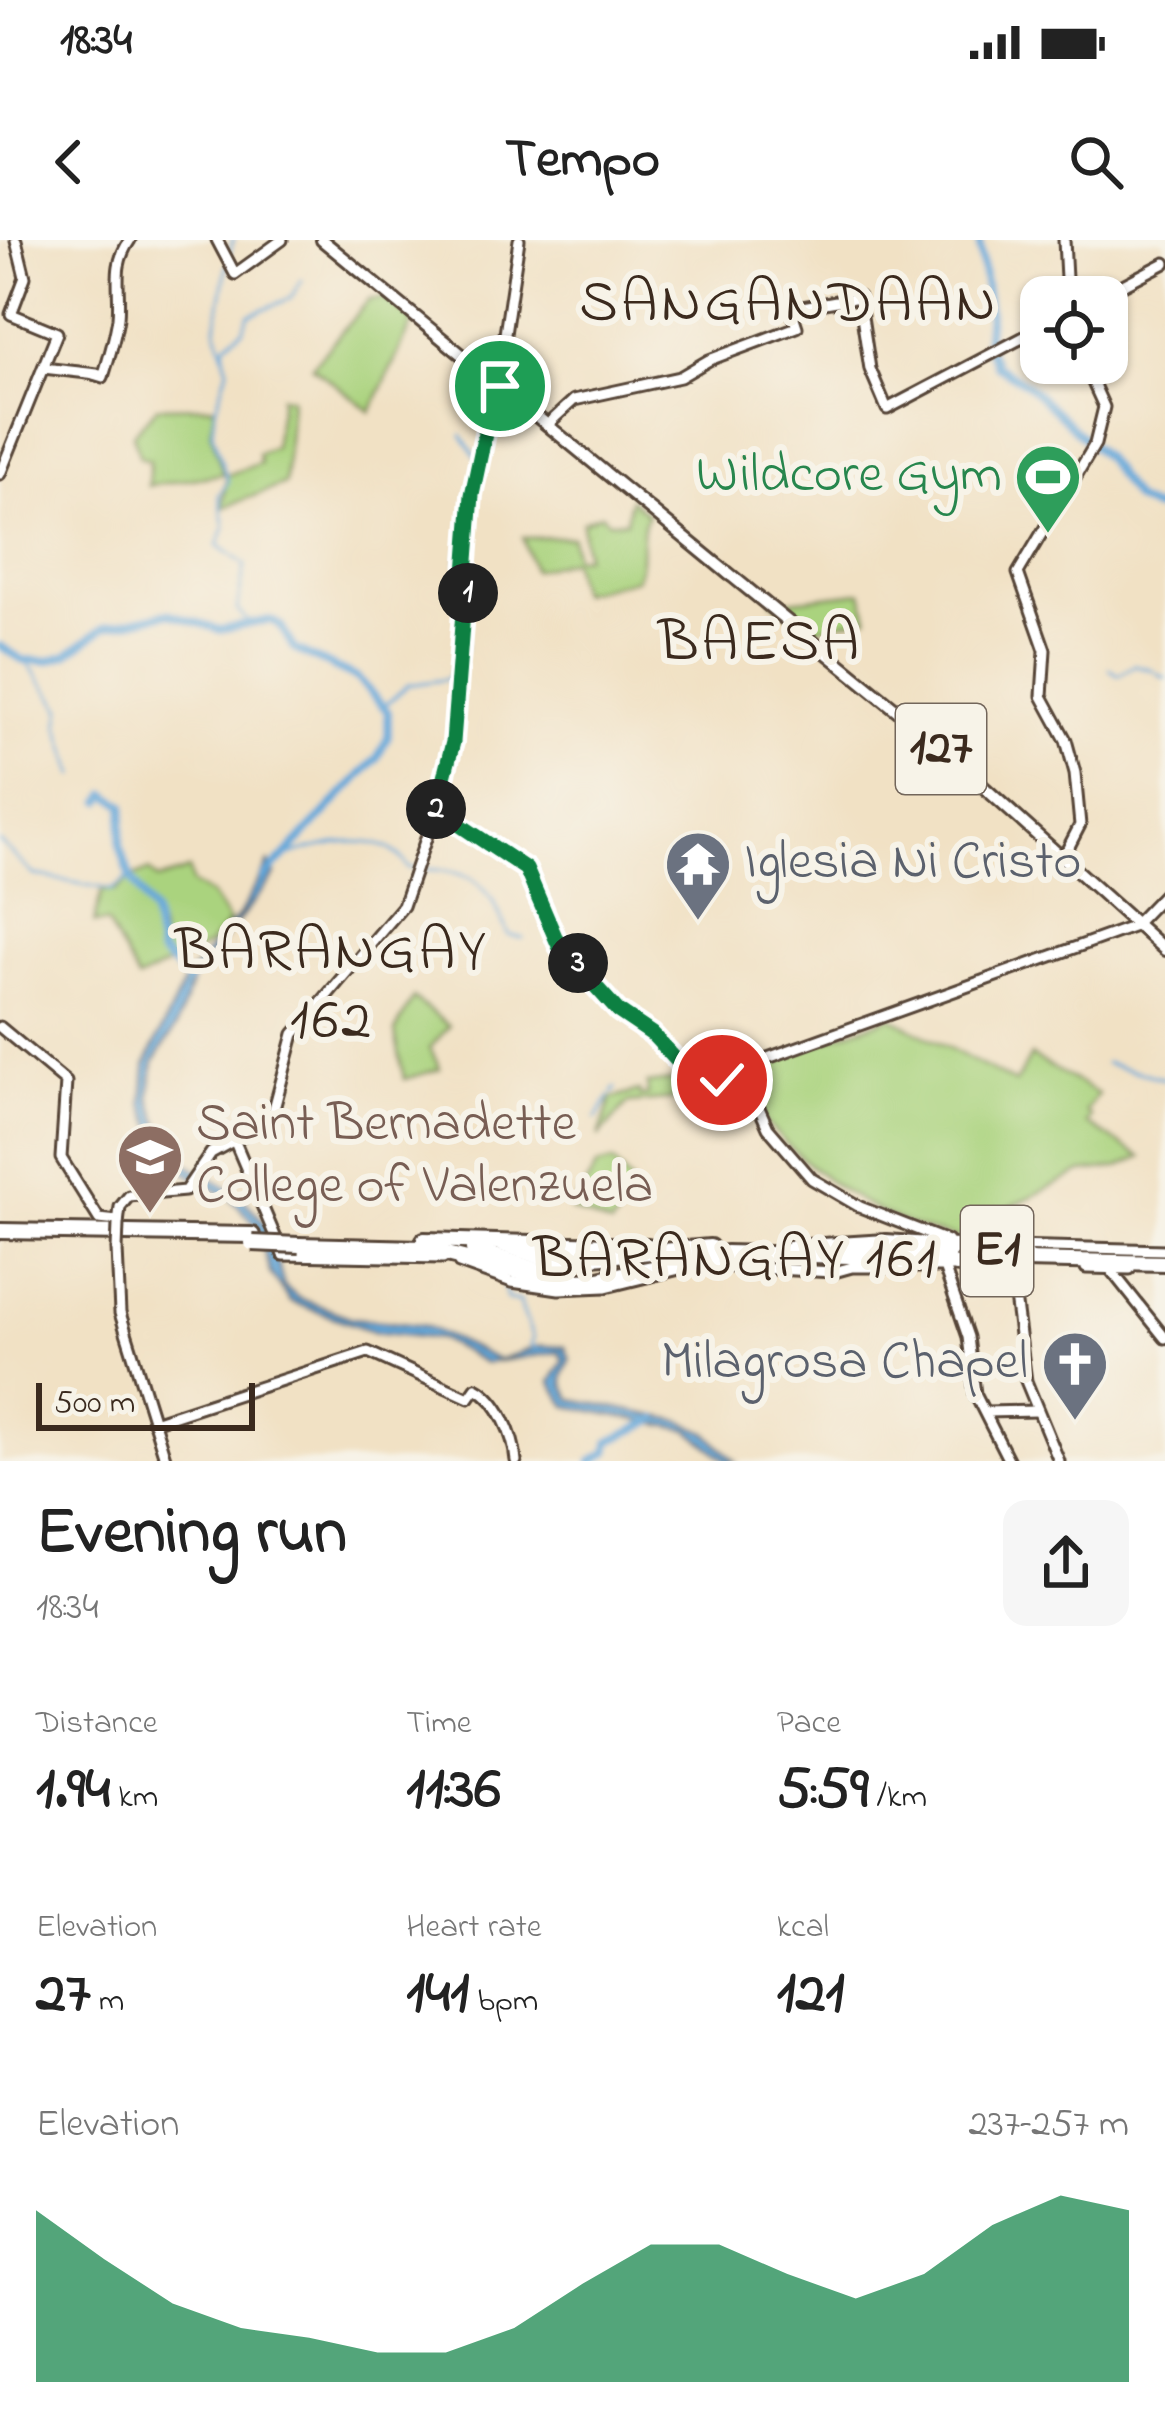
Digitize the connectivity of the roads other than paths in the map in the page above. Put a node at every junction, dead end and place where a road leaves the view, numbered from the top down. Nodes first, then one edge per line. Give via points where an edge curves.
1 (16, 240) edge
2 (130, 240) edge
3 (217, 240) edge
4 (282, 240) edge
5 (322, 240) edge
6 (519, 240) edge
7 (1064, 240) edge
8 (1165, 263) edge
9 (1066, 276) edge
10 (1128, 282) edge
11 (1020, 339) edge
12 (43, 368) junction
13 (494, 376) junction
14 (1094, 384) edge
15 (548, 424) junction
16 (0, 474) edge
17 (436, 809) junction
18 (1063, 858) junction
19 (1165, 893) edge
20 (1137, 923) junction
21 (1165, 950) edge
22 (0, 1027) edge
23 (714, 1075) junction
24 (235, 1142) junction
25 (118, 1223) junction
26 (4, 1235) edge
27 (392, 1239) junction
28 (298, 1240) junction
29 (790, 1248) junction
30 (702, 1251) junction
31 (1030, 1257) junction
32 (1165, 1259) edge
33 (854, 1264) junction
34 (1011, 1266) junction
35 (1110, 1269) junction
36 (945, 1270) junction
37 (1165, 1338) edge
38 (1037, 1411) junction
39 (985, 1412) junction
40 (153, 1422) junction
41 (166, 1461) edge
42 (516, 1461) edge
43 (1009, 1461) edge
44 (1060, 1461) edge

1 - 12 main road via 25,278 11,314 57,333
2 - 12 main road via 116,265 118,319 100,375
3 - 4 main road via 235,274
5 - 13 main road, 127
6 - 13 main road
7 - 9 main road
8 - 10 main road
11 - 15 main road via 887,409 870,369 859,297 791,309 797,327 680,377 574,400
12 - 16 main road
13 - 15 main road, 127
13 - 17 main road via 472,495 453,742
14 - 18 main road via 1104,407 1094,447 1018,573 1046,650 1042,696 1075,776 1080,825
15 - 18 main road, 127
17 - 23 main road via 526,869 559,946 618,1011 679,1063
17 - 24 main road via 405,903 294,1034 271,1120
18 - 20 main road, 127
19 - 20 main road
20 - 21 main road, 127
20 - 23 main road
22 - 25 main road via 68,1087 60,1156 100,1220
23 - 32 main road via 760,1110 815,1181 856,1205 952,1243
24 - 25 main road via 213,1151 182,1192 129,1196
24 - 33 main road via 284,1255 441,1257 512,1282 571,1289 696,1264 834,1272
25 - 40 main road, bridge via 119,1311
26 - 28 highway, E1, bridge
27 - 28 highway, E1
27 - 30 highway, E1
27 - 30 highway, E1 via 479,1250 569,1274
28 - 30 highway, E1 via 422,1248 555,1281 598,1280
29 - 30 highway, E1
29 - 31 highway, bridge via 830,1243
29 - 32 highway, E1
30 - 32 highway, E1
30 - 33 highway
31 - 32 highway
31 - 33 highway, bridge
32 - 35 main road
33 - 36 main road
34 - 35 main road
34 - 36 main road
34 - 38 main road
35 - 37 main road
36 - 39 main road
38 - 39 main road
38 - 44 main road
39 - 43 main road
40 - 41 main road
40 - 42 main road via 353,1354 379,1355 489,1396

